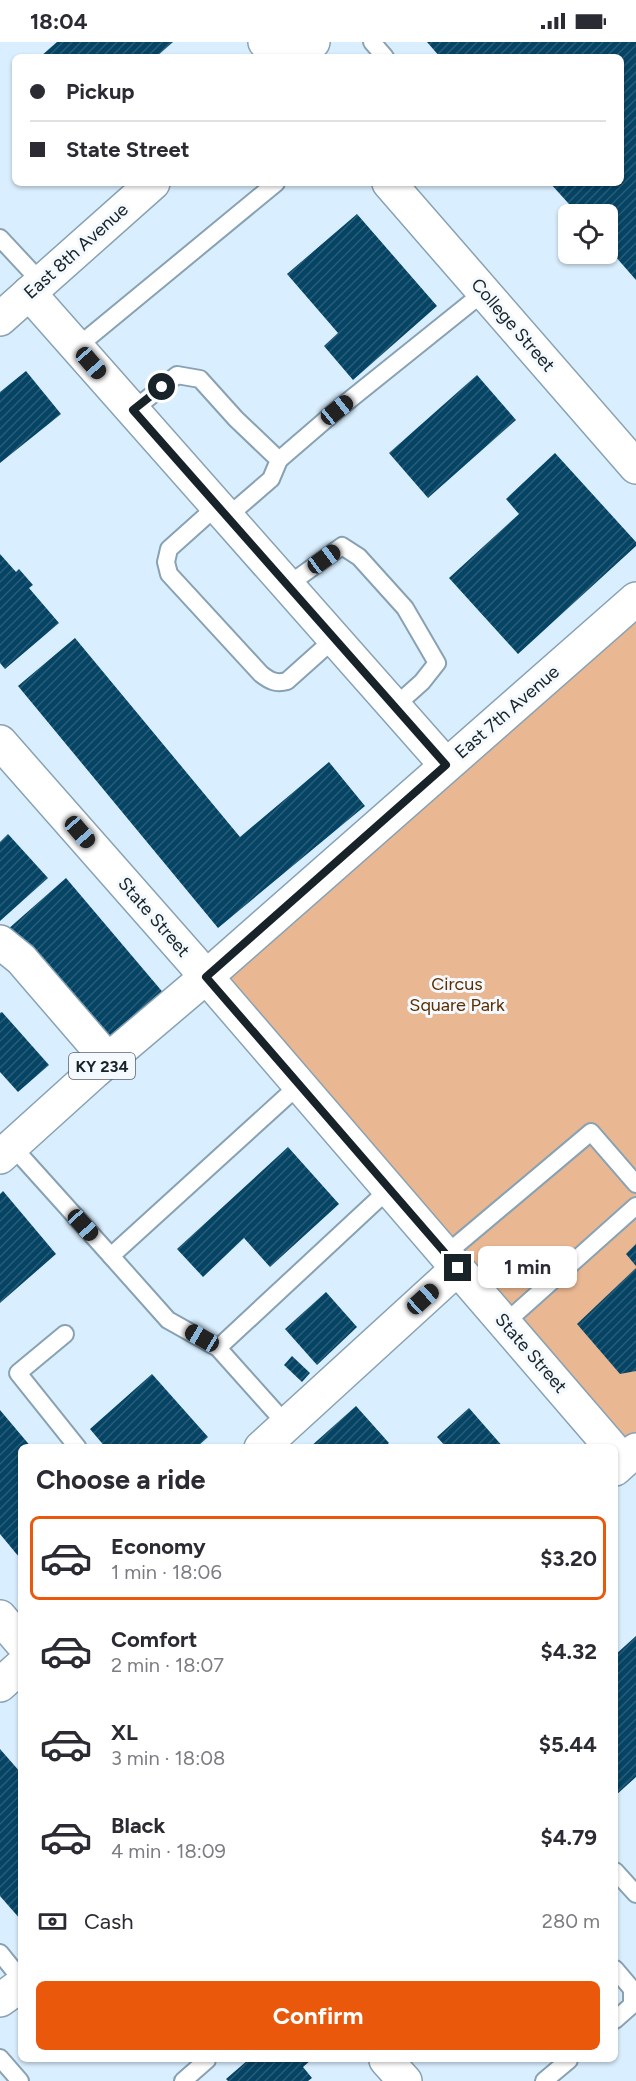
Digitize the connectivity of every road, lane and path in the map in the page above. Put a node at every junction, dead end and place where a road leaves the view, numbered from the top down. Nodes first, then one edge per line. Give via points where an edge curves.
1 (265, 42) edge
2 (313, 42) edge
3 (372, 42) edge
4 (276, 54) edge
5 (299, 54) edge
6 (382, 54) edge
7 (150, 186) edge
8 (272, 186) edge
9 (392, 186) edge
10 (0, 238) edge
11 (35, 288) junction
12 (484, 292) junction
13 (0, 319) edge
14 (77, 347) junction
15 (133, 410) junction
16 (279, 460) junction
17 (636, 467) edge
18 (222, 512) junction
19 (288, 585) junction
20 (636, 599) edge
21 (334, 639) junction
22 (394, 707) junction
23 (0, 742) edge
24 (446, 765) junction
25 (0, 942) edge
26 (206, 977) junction
27 (108, 1060) junction
28 (299, 1084) junction
29 (6, 1152) edge
30 (636, 1184) edge
31 (389, 1189) junction
32 (636, 1206) edge
33 (111, 1256) junction
34 (452, 1261) junction
35 (505, 1323) junction
36 (65, 1334) dead end
37 (218, 1348) junction
38 (286, 1424) junction
39 (75, 1444) edge
40 (265, 1444) edge
41 (610, 1444) edge
42 (0, 1617) edge
43 (18, 1638) edge
44 (18, 1669) edge
45 (0, 1685) edge
46 (618, 1873) edge
47 (636, 1894) edge
48 (0, 1953) edge
49 (618, 1973) edge
50 (18, 1975) edge
51 (18, 1987) edge
52 (0, 2000) edge
53 (618, 2017) edge
54 (0, 2058) edge
55 (205, 2062) edge
56 (388, 2062) edge
57 (567, 2062) edge
58 (20, 2081) edge
59 (183, 2081) edge
60 (405, 2081) edge
61 (544, 2081) edge

1 - 4 street
2 - 5 street
3 - 6 lane
7 - 11 street, East 8th Avenue
8 - 14 lane
9 - 12 street, College Street
10 - 11 lane
11 - 13 street, East 8th Avenue
11 - 14 street
12 - 16 lane
12 - 17 street, College Street
14 - 15 street
15 - 16 lane via 177,375 200,379
15 - 18 street
16 - 18 lane via 271,479
18 - 19 street
18 - 21 lane via 169,549 169,574 270,681 287,681
19 - 21 street
19 - 22 lane via 342,546 359,557 405,608 437,663
20 - 24 street, East 7th Avenue / KY 234
21 - 22 street
22 - 24 street
23 - 26 street, State Street
24 - 26 street, East 7th Avenue / KY 234
25 - 27 street via 21,959
26 - 27 street, East 7th Avenue / KY 234
26 - 28 street, State Street
27 - 29 street, East 7th Avenue / KY 234
28 - 31 street, State Street
28 - 33 lane
29 - 33 lane
30 - 34 lane via 591,1132
31 - 34 street, State Street
31 - 37 lane
32 - 35 lane
33 - 37 lane via 168,1320
34 - 35 street, State Street
34 - 38 street
35 - 41 street, State Street
36 - 39 lane via 18,1373
37 - 38 lane
38 - 40 street
42 - 43 street
44 - 45 street
46 - 47 lane
48 - 50 lane
49 - 53 lane via 632,1989 632,2005
51 - 52 street
54 - 58 lane
55 - 59 lane
56 - 60 street
57 - 61 lane

